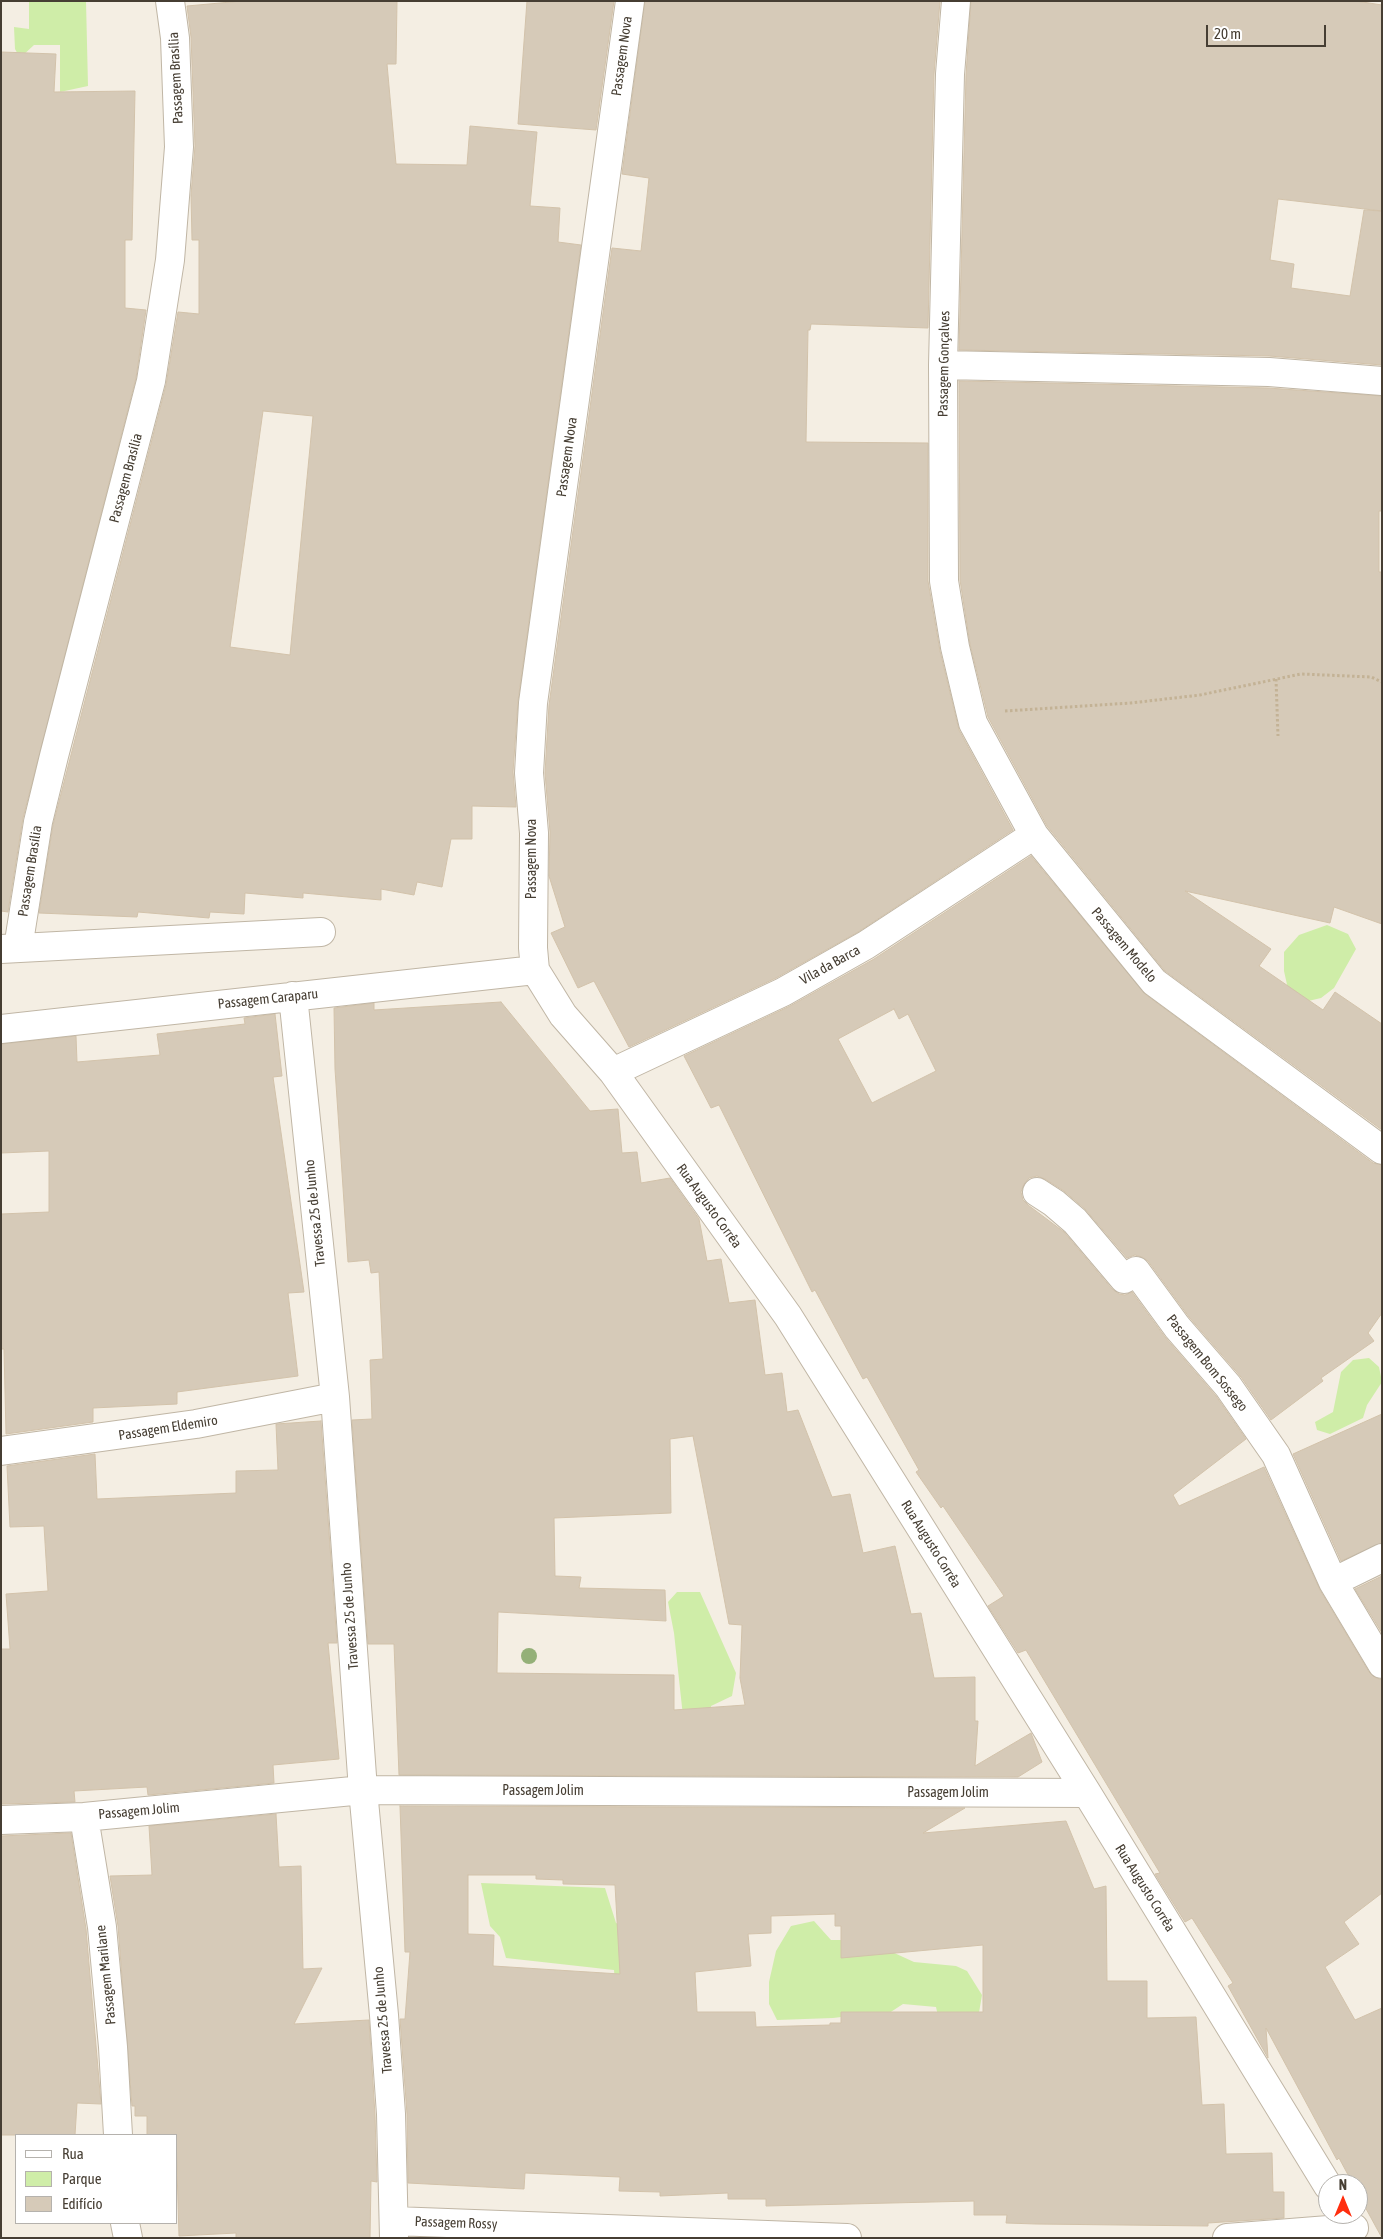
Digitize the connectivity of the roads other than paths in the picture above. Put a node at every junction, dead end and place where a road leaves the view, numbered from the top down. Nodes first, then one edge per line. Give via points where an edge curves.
1 (170, 1) edge
2 (630, 1) edge
3 (956, 1) edge
4 (943, 365) junction
5 (1382, 381) edge
6 (971, 719) joint
7 (1034, 836) junction
8 (533, 914) joint
9 (321, 932) dead end
10 (10, 948) edge
11 (535, 970) junction
12 (293, 996) junction
13 (1, 1029) edge
14 (613, 1072) junction
15 (1382, 1150) edge
16 (1037, 1192) dead end
17 (335, 1397) junction
18 (1, 1452) edge
19 (1382, 1558) edge
20 (1333, 1582) junction
21 (1382, 1664) edge
22 (363, 1790) junction
23 (1087, 1793) junction
24 (84, 1816) junction
25 (1, 1820) edge
26 (118, 2134) edge
27 (1321, 2174) edge
28 (125, 2224) edge
29 (1354, 2227) edge
30 (394, 2230) edge
31 (128, 2238) edge
32 (847, 2238) edge
33 (1227, 2238) edge

1 - 10 street, Passagem Brasília via 175,38 179,147 170,260 151,381 54,756
2 - 8 street, Passagem Nova via 533,703 529,773 534,834
3 - 4 street, Passagem Gonçalves via 950,74
4 - 5 street via 1269,372
4 - 6 street, Passagem Gonçalves via 944,581
6 - 7 street, Passagem Modelo
7 - 14 street, Vila da Barca via 858,950 782,992
7 - 15 street, Passagem Modelo via 1154,982
8 - 11 street, Rua Augusto Corrêa
9 - 10 street
11 - 12 street, Passagem Caraparu
11 - 14 street, Rua Augusto Corrêa via 563,1015
12 - 13 street, Passagem Caraparu
12 - 17 street, Travessa 25 de Junho
14 - 23 street, Rua Augusto Corrêa via 788,1316
16 - 20 street, Passagem Bom Sossego via 1075,1221 1124,1279 1136,1271 1177,1327 1228,1386 1276,1455
17 - 18 street, Passagem Eldemiro via 196,1424
17 - 22 street, Travessa 25 de Junho
19 - 20 street
20 - 21 street, Passagem Bom Sossego
22 - 23 street, Passagem Jolim
22 - 24 street, Passagem Jolim
22 - 30 street, Travessa 25 de Junho via 384,2015
23 - 27 street, Rua Augusto Corrêa
24 - 25 street, Passagem Jolim
24 - 26 street, Passagem Marilane via 102,1928 114,2047
28 - 31 street
29 - 33 street
30 - 32 street, Passagem Rossy

